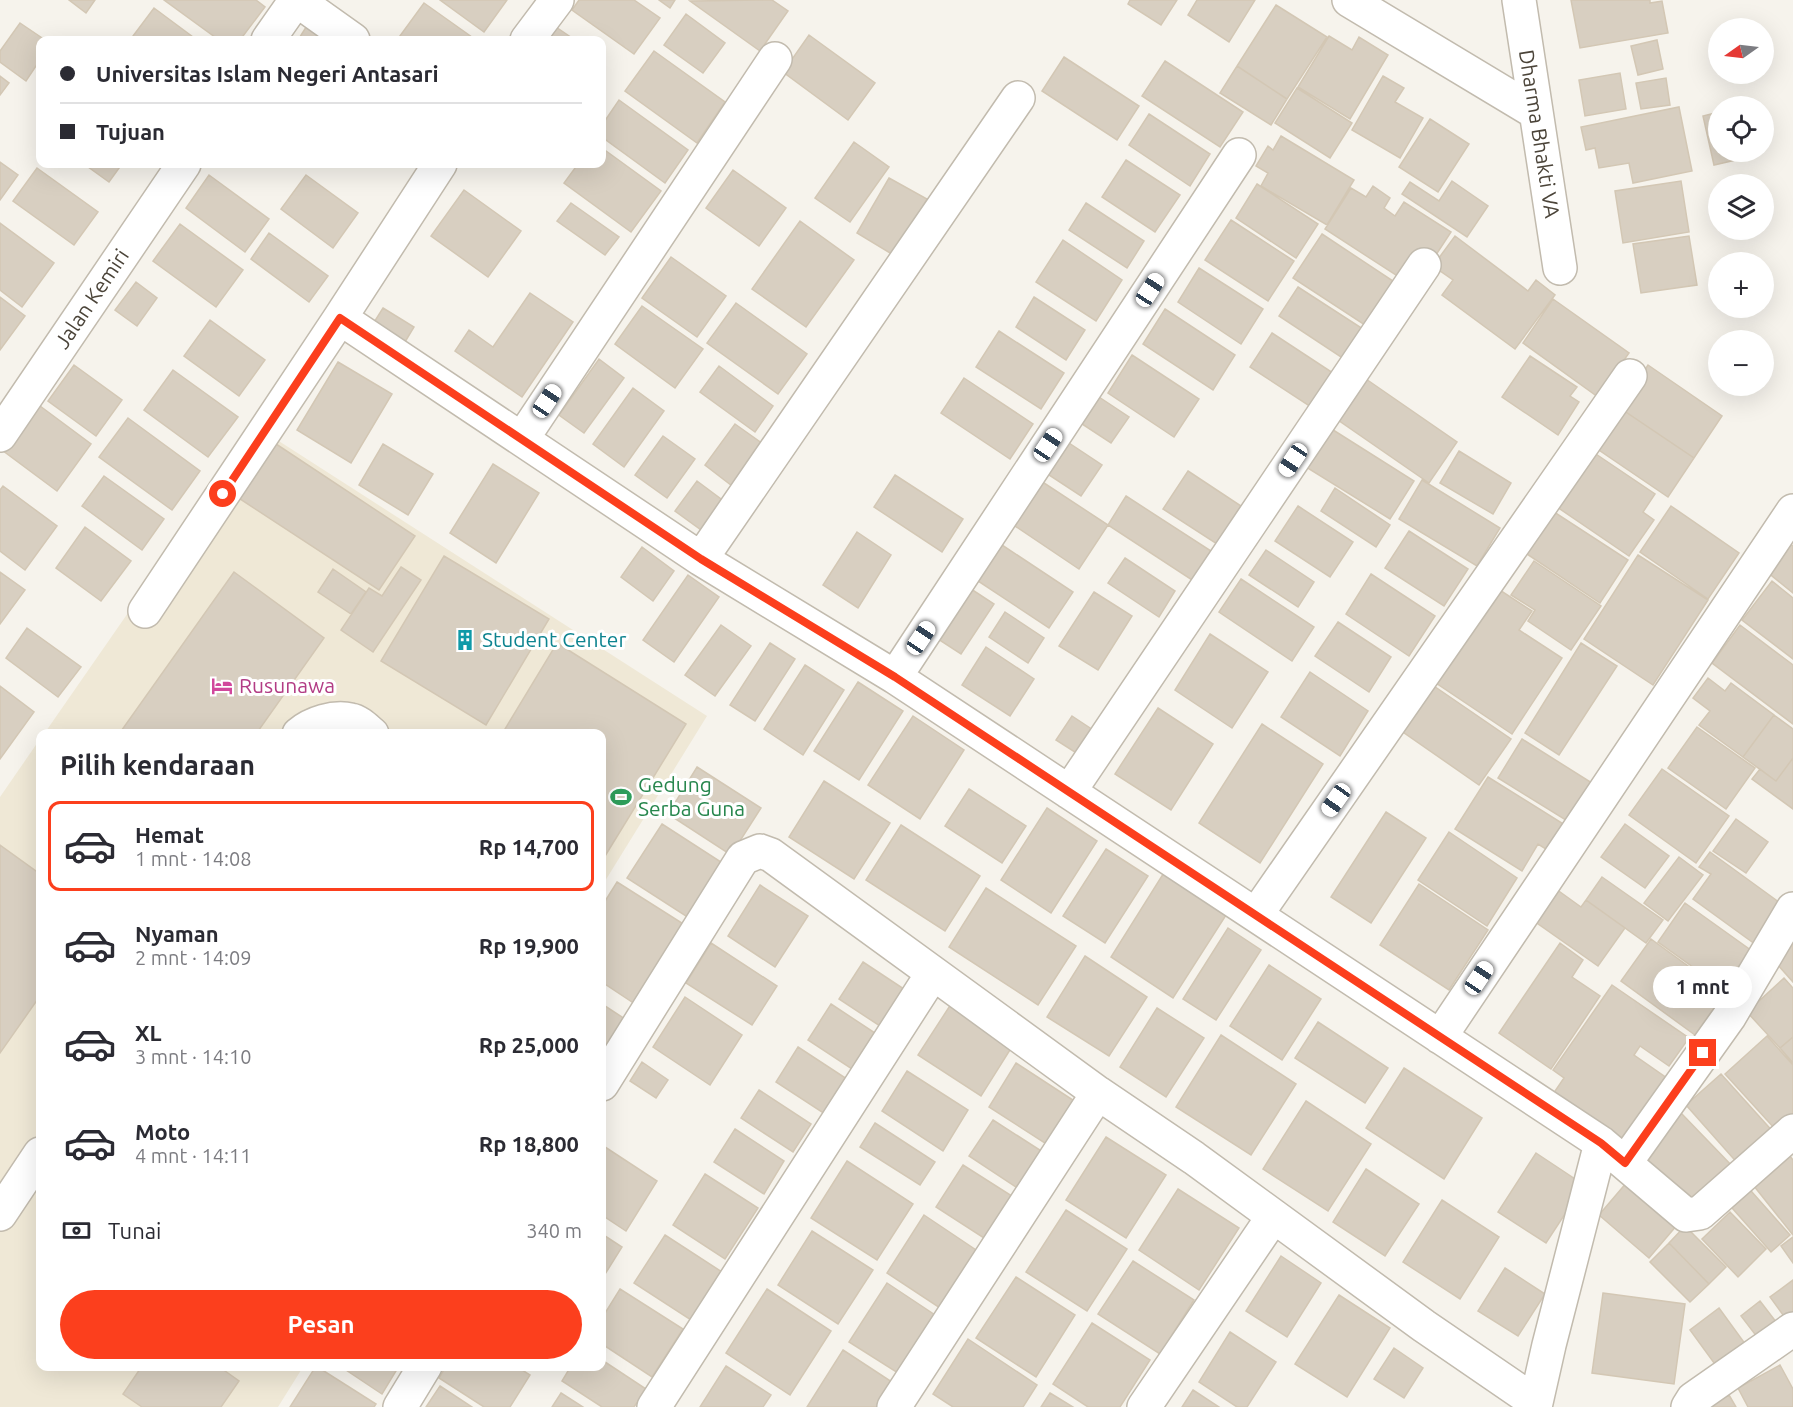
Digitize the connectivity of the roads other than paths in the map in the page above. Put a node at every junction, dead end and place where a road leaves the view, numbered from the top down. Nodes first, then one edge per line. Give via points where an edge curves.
1 (296, 0) edge
2 (557, 0) edge
3 (1349, 0) edge
4 (1519, 0) edge
5 (271, 36) edge
6 (347, 36) edge
7 (530, 36) edge
8 (775, 59) dead end
9 (1018, 98) dead end
10 (1535, 112) junction
11 (1239, 155) dead end
12 (181, 168) edge
13 (437, 168) edge
14 (1424, 265) dead end
15 (1560, 268) dead end
16 (340, 318) junction
17 (1630, 376) dead end
18 (0, 435) edge
19 (522, 439) junction
20 (1793, 511) edge
21 (701, 559) junction
22 (145, 611) dead end
23 (895, 677) junction
24 (307, 729) edge
25 (365, 729) edge
26 (1069, 792) junction
27 (1793, 909) edge
28 (1256, 915) junction
29 (933, 973) junction
30 (1440, 1036) junction
31 (606, 1078) edge
32 (1098, 1093) junction
33 (1793, 1131) edge
34 (1613, 1153) junction
35 (36, 1160) edge
36 (0, 1214) edge
37 (1274, 1217) junction
38 (1793, 1329) edge
39 (422, 1371) edge
40 (1535, 1405) edge
41 (400, 1407) edge
42 (654, 1407) edge
43 (894, 1407) edge
44 (1144, 1407) edge
45 (1688, 1407) edge

1 - 5 street
1 - 6 street
2 - 7 street
3 - 10 street
4 - 10 street, Dharma Bhakti VA
8 - 19 street
9 - 21 street
10 - 15 street, Dharma Bhakti VA
11 - 23 street
12 - 18 street, Jalan Kemiri
13 - 16 street
14 - 26 street
16 - 19 street
16 - 22 street
17 - 28 street
19 - 21 street
20 - 30 street
21 - 23 street
23 - 26 street
24 - 25 street via 333,720 352,720
26 - 28 street
27 - 34 street via 1730,1017
28 - 30 street
29 - 31 street via 771,855 760,851 743,858
29 - 32 street
29 - 42 street
30 - 34 street
32 - 37 street
32 - 43 street
33 - 34 street via 1700,1213 1691,1215 1677,1209
34 - 40 street
35 - 36 street
37 - 40 street
37 - 44 street
38 - 45 street via 1693,1399
39 - 41 street

